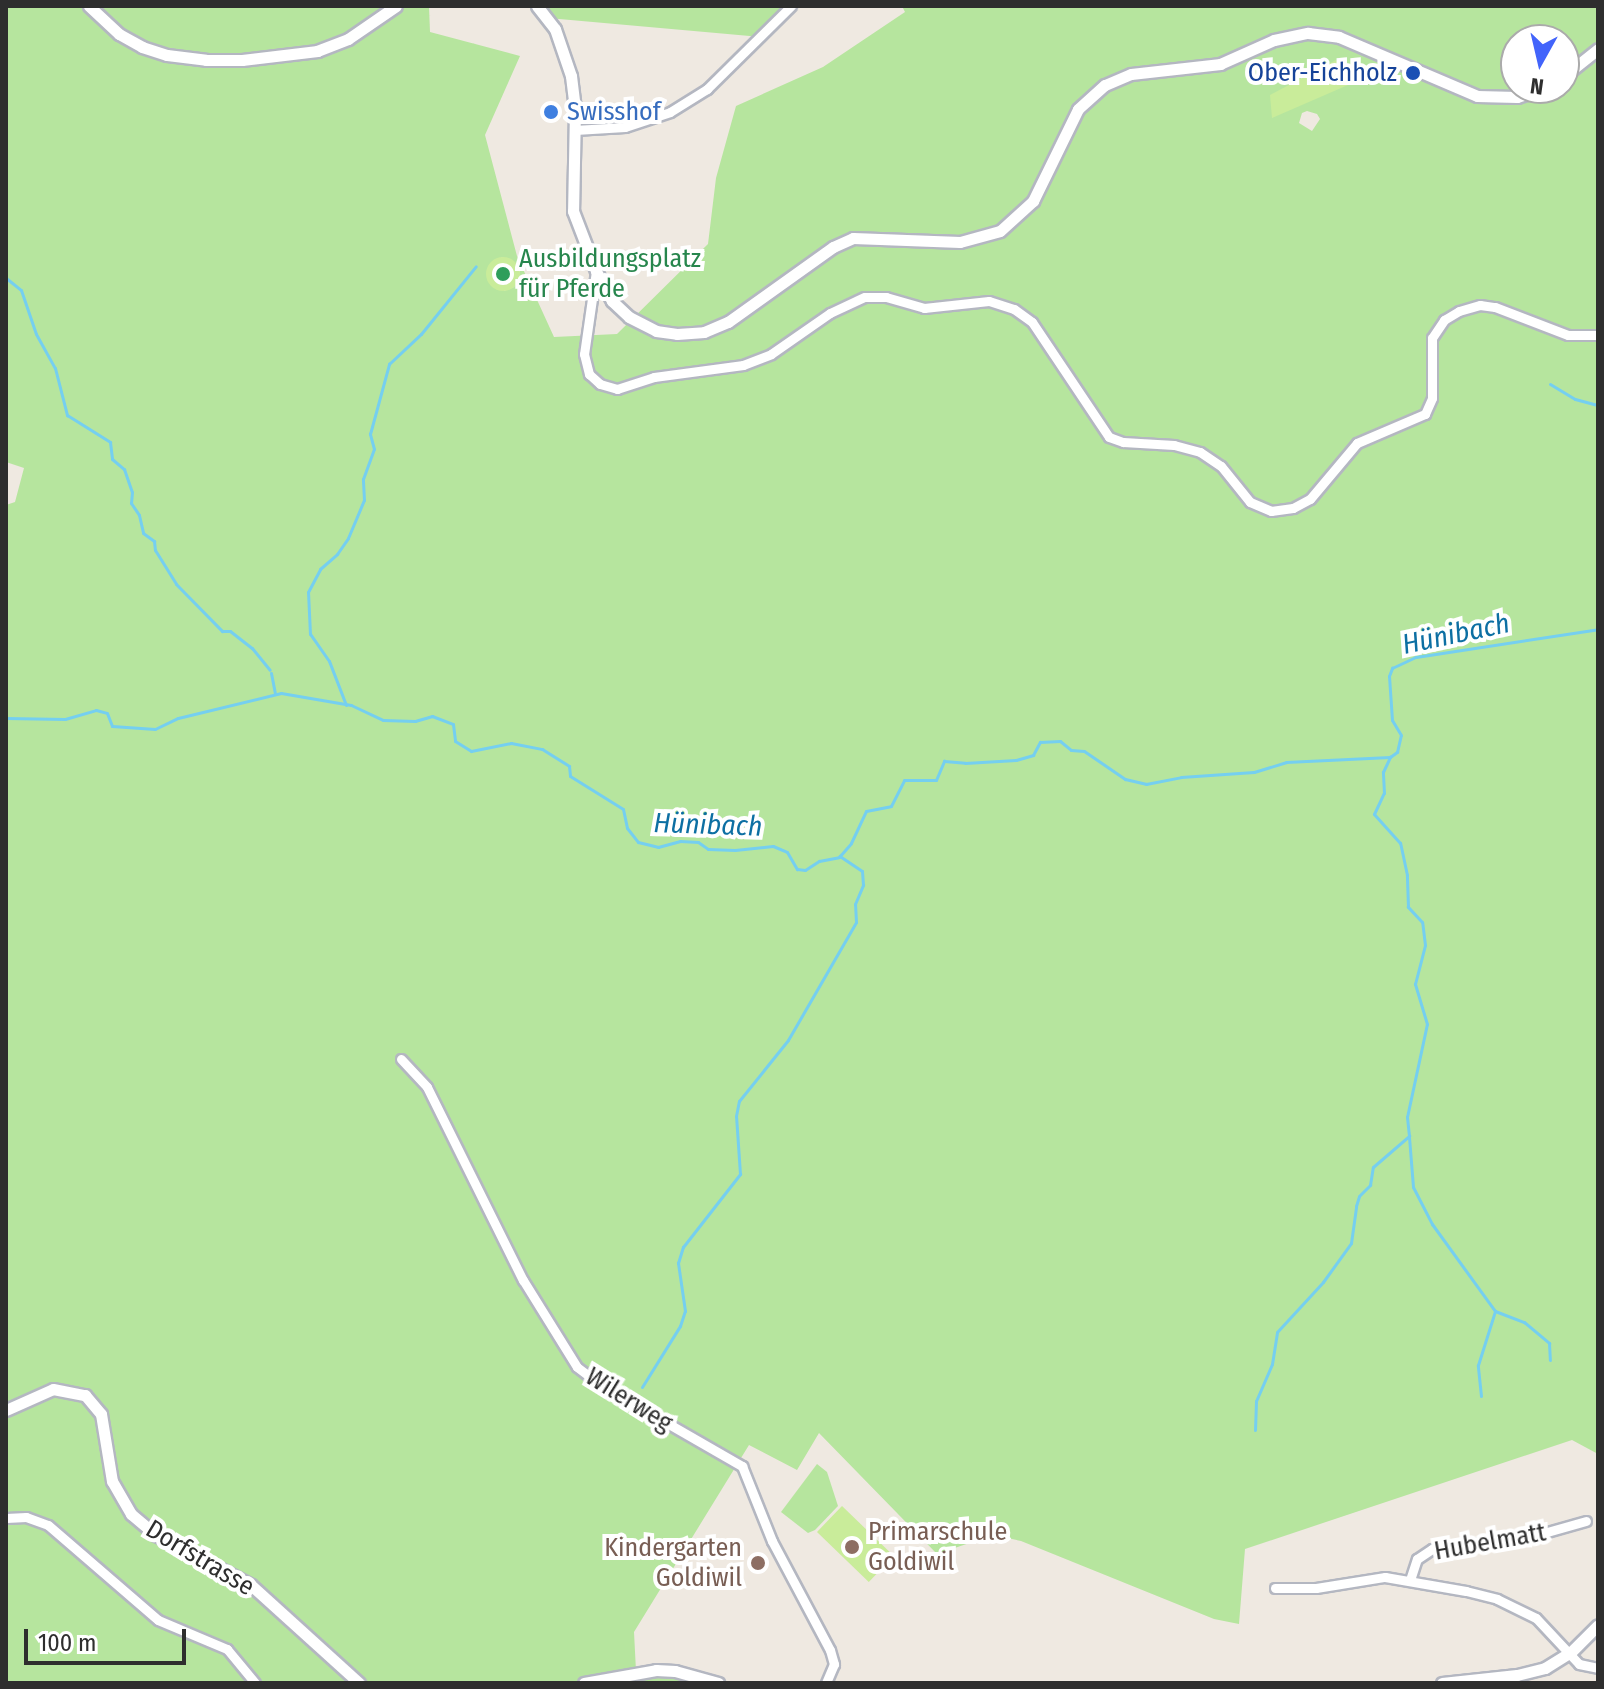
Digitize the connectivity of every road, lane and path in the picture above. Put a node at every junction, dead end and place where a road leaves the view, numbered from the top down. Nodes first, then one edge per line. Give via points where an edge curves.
1 (89, 6) edge
2 (396, 6) edge
3 (537, 6) edge
4 (791, 6) edge
5 (1598, 49) edge
6 (1580, 63) edge
7 (1500, 98) edge
8 (575, 130) junction
9 (596, 271) junction
10 (1598, 335) edge
11 (401, 1059) dead end
12 (6, 1410) edge
13 (6, 1518) edge
14 (1586, 1521) dead end
15 (1410, 1580) junction
16 (1275, 1588) dead end
17 (1598, 1625) edge
18 (1571, 1652) junction
19 (1598, 1668) edge
20 (255, 1683) edge
21 (359, 1683) edge
22 (584, 1683) edge
23 (718, 1683) edge
24 (826, 1683) edge
25 (1442, 1683) edge

1 - 2 street via 142,47 206,60 317,51 348,39
3 - 8 street via 565,53 574,91
4 - 8 street via 707,89 670,112 625,127
5 - 6 street
7 - 9 street via 1477,96 1339,37 1298,33 1227,62 1131,74 1105,85 1078,109 1033,201 990,236 960,242 853,238 728,322 686,334 656,331 629,317 612,301
8 - 9 street via 573,211
9 - 10 street via 584,354 586,369 600,384 622,388 654,377 743,365 779,350 830,313 865,297 924,308 989,301 1032,322 1109,437 1200,452 1221,466 1250,502 1271,511 1310,499 1363,439 1425,414 1432,398 1432,338 1444,320 1459,311 1487,306 1568,335
11 - 24 street, Wilerweg via 427,1087 523,1280 577,1367 742,1466 772,1541 830,1650 834,1664
12 - 21 street, Dorfstrasse via 53,1389 85,1395 101,1414 112,1481 131,1514 156,1535 251,1585
13 - 20 street via 26,1517 48,1525 158,1620 227,1649
14 - 15 street, Hubelmatt via 1533,1536 1432,1549 1417,1559
15 - 16 street, Hubelmatt via 1385,1577 1316,1588
15 - 18 street, Hubelmatt via 1506,1603 1542,1622
17 - 18 street
18 - 19 street, Hubelmatt via 1581,1666
18 - 25 street via 1532,1672
22 - 23 street via 656,1670

